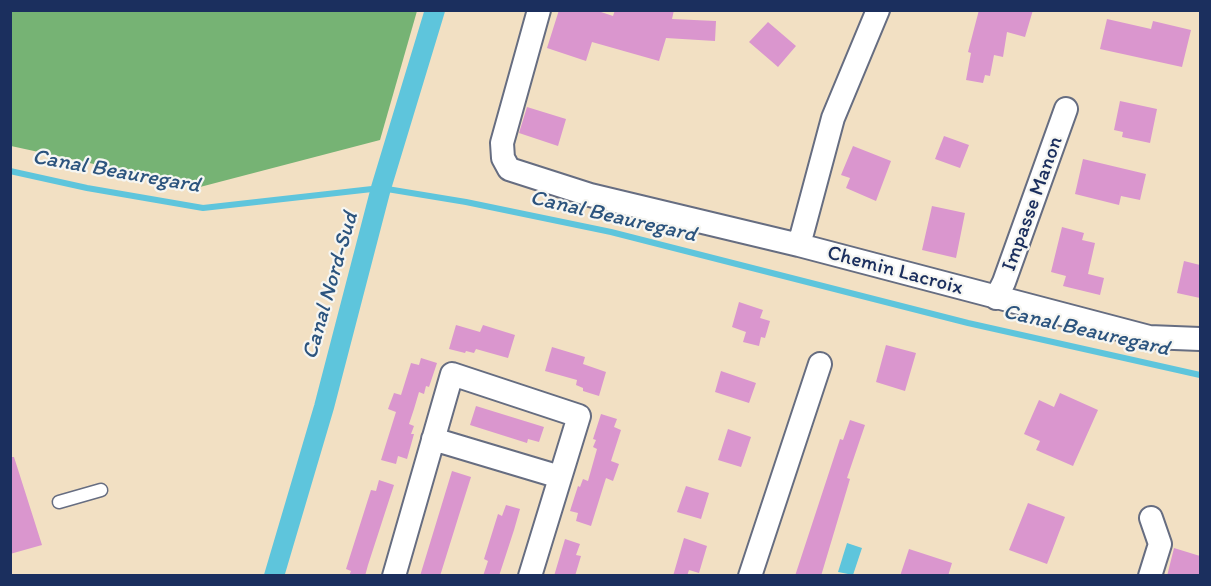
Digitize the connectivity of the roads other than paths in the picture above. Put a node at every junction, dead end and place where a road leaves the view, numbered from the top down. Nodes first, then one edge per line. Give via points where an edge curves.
1 (538, 10) edge
2 (878, 10) edge
3 (1066, 109) dead end
4 (799, 245) junction
5 (996, 298) junction
6 (1200, 339) edge
7 (820, 364) dead end
8 (434, 440) junction
9 (560, 477) junction
10 (101, 490) dead end
11 (59, 502) dead end
12 (1150, 518) dead end
13 (394, 576) edge
14 (530, 576) edge
15 (750, 576) edge
16 (1150, 576) edge

1 - 4 street, Chemin Lacroix via 502,143 509,169 590,195
2 - 4 street via 833,118
3 - 5 street, Impasse Manon
4 - 5 street, Chemin Lacroix
5 - 6 street, Chemin Lacroix via 1149,336
7 - 15 street
8 - 9 street
8 - 9 street via 452,374 579,416
8 - 13 street
9 - 14 street
10 - 11 lane
12 - 16 street via 1160,544

